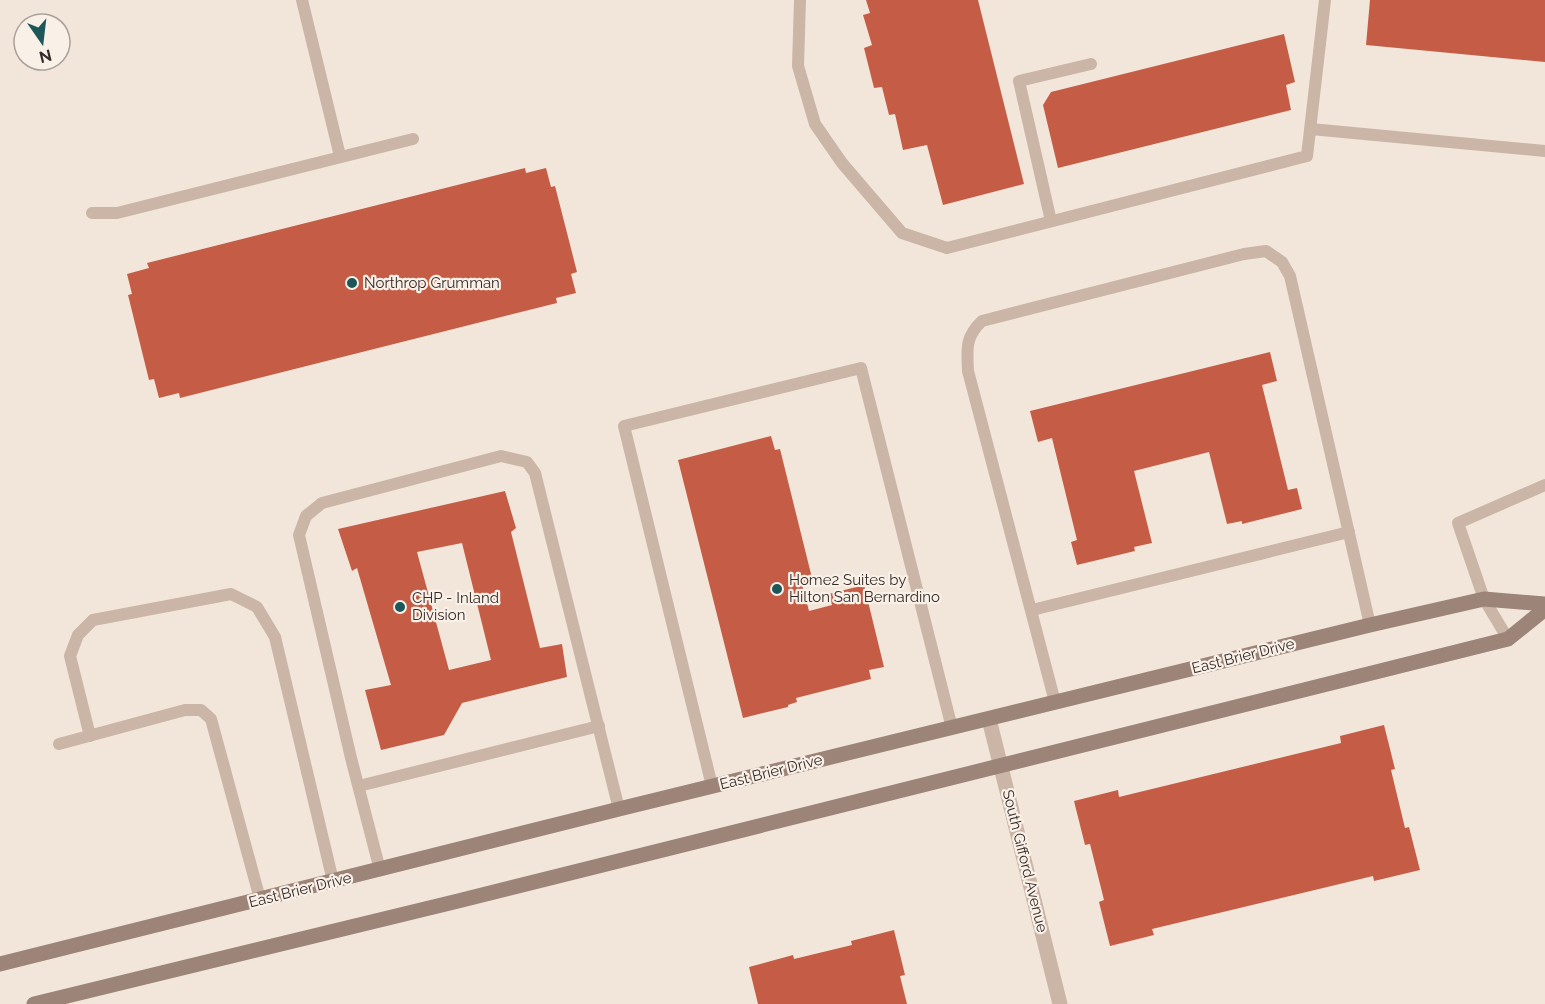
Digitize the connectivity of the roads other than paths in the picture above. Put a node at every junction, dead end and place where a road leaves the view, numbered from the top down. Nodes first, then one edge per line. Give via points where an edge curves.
1 (302, 0) edge
2 (800, 0) edge
3 (1325, 0) edge
4 (1091, 64) dead end
5 (1311, 129) junction
6 (414, 139) dead end
7 (1545, 151) edge
8 (340, 156) junction
9 (92, 213) dead end
10 (1051, 221) junction
11 (1545, 485) edge
12 (1349, 532) junction
13 (1484, 599) junction
14 (1545, 604) edge
15 (1545, 609) edge
16 (1032, 610) junction
17 (1370, 625) junction
18 (1508, 639) junction
19 (1055, 702) junction
20 (989, 719) junction
21 (599, 726) junction
22 (952, 728) junction
23 (90, 736) junction
24 (59, 744) dead end
25 (1002, 766) junction
26 (358, 786) junction
27 (712, 786) junction
28 (619, 809) junction
29 (380, 870) junction
30 (333, 881) junction
31 (260, 899) junction
32 (0, 964) edge
33 (34, 1004) edge
34 (1060, 1004) edge

1 - 8 lane
2 - 10 lane via 798,66 815,124 842,163 902,233 947,248
3 - 5 lane
4 - 10 lane via 1019,81
5 - 7 lane
5 - 10 lane via 1307,156
6 - 8 lane
8 - 9 lane via 117,213
11 - 13 lane via 1458,523
12 - 16 lane
12 - 16 lane via 1290,276 1282,262 1266,251 1244,254 982,321 972,330 967,347 968,371
12 - 17 lane
13 - 14 street, East Brier Drive
13 - 17 street, East Brier Drive
13 - 18 lane
15 - 18 street
16 - 19 lane
17 - 19 street, East Brier Drive
18 - 25 street
19 - 20 street, East Brier Drive
20 - 22 street, East Brier Drive
20 - 25 street, South Gifford Avenue
21 - 26 lane
21 - 26 lane via 535,473 527,462 501,456 322,503 306,516 299,536
21 - 28 lane
22 - 27 street, East Brier Drive
22 - 27 lane via 861,368 850,370 624,426
23 - 24 lane
23 - 30 lane via 70,656 78,634 93,620 231,594 257,607 275,637
23 - 31 lane via 185,710 201,710 211,719
25 - 33 street
25 - 34 street, South Gifford Avenue
26 - 29 lane
27 - 28 street, East Brier Drive
28 - 29 street, East Brier Drive
29 - 30 street, East Brier Drive
30 - 31 street, East Brier Drive
31 - 32 street, East Brier Drive

